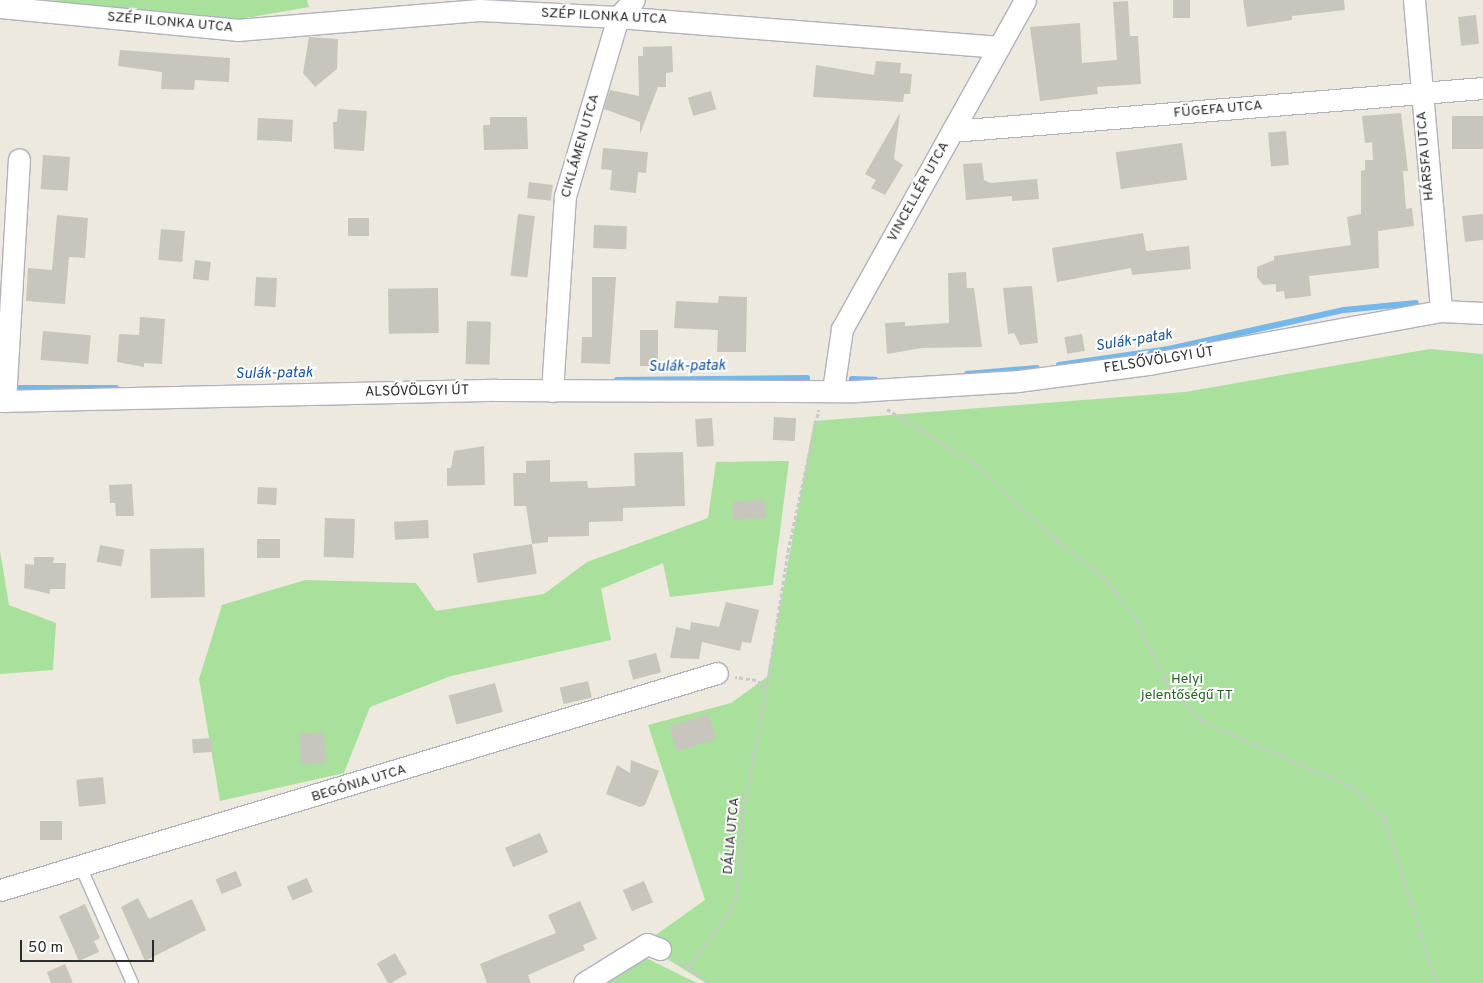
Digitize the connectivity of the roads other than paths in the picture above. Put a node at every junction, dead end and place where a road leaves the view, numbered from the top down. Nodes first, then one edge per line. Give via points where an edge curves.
1 (634, 0) edge
2 (1025, 0) edge
3 (1414, 0) edge
4 (0, 7) edge
5 (618, 17) junction
6 (999, 47) junction
7 (1483, 88) edge
8 (1420, 94) junction
9 (952, 132) junction
10 (19, 159) dead end
11 (1441, 311) junction
12 (1483, 313) edge
13 (827, 390) junction
14 (552, 391) junction
15 (2, 401) edge
16 (717, 673) road end
17 (80, 866) junction
18 (0, 890) edge
19 (660, 949) dead end
20 (132, 983) edge
21 (584, 983) edge

1 - 5 street, CIKLÁMEN UTCA
2 - 6 street, VINCELLÉR UTCA
3 - 8 street, HÁRSFA UTCA
4 - 5 street, SZÉP ILONKA UTCA via 237,30 479,10
5 - 6 street, SZÉP ILONKA UTCA
5 - 14 street, CIKLÁMEN UTCA via 565,196
6 - 9 street, VINCELLÉR UTCA
7 - 8 street, FÜGEFA UTCA
8 - 9 street, FÜGEFA UTCA
8 - 11 street, HÁRSFA UTCA
9 - 13 street, VINCELLÉR UTCA via 842,330
10 - 15 street
11 - 12 street, FELSŐVÖLGYI ÚT
11 - 13 street, FELSŐVÖLGYI ÚT via 1149,364 1018,381
13 - 14 street, ALSÓVÖLGYI ÚT
14 - 15 street, ALSÓVÖLGYI ÚT
16 - 17 street, BEGÓNIA UTCA
17 - 18 street, BEGÓNIA UTCA
17 - 20 lane
19 - 21 street via 647,944

